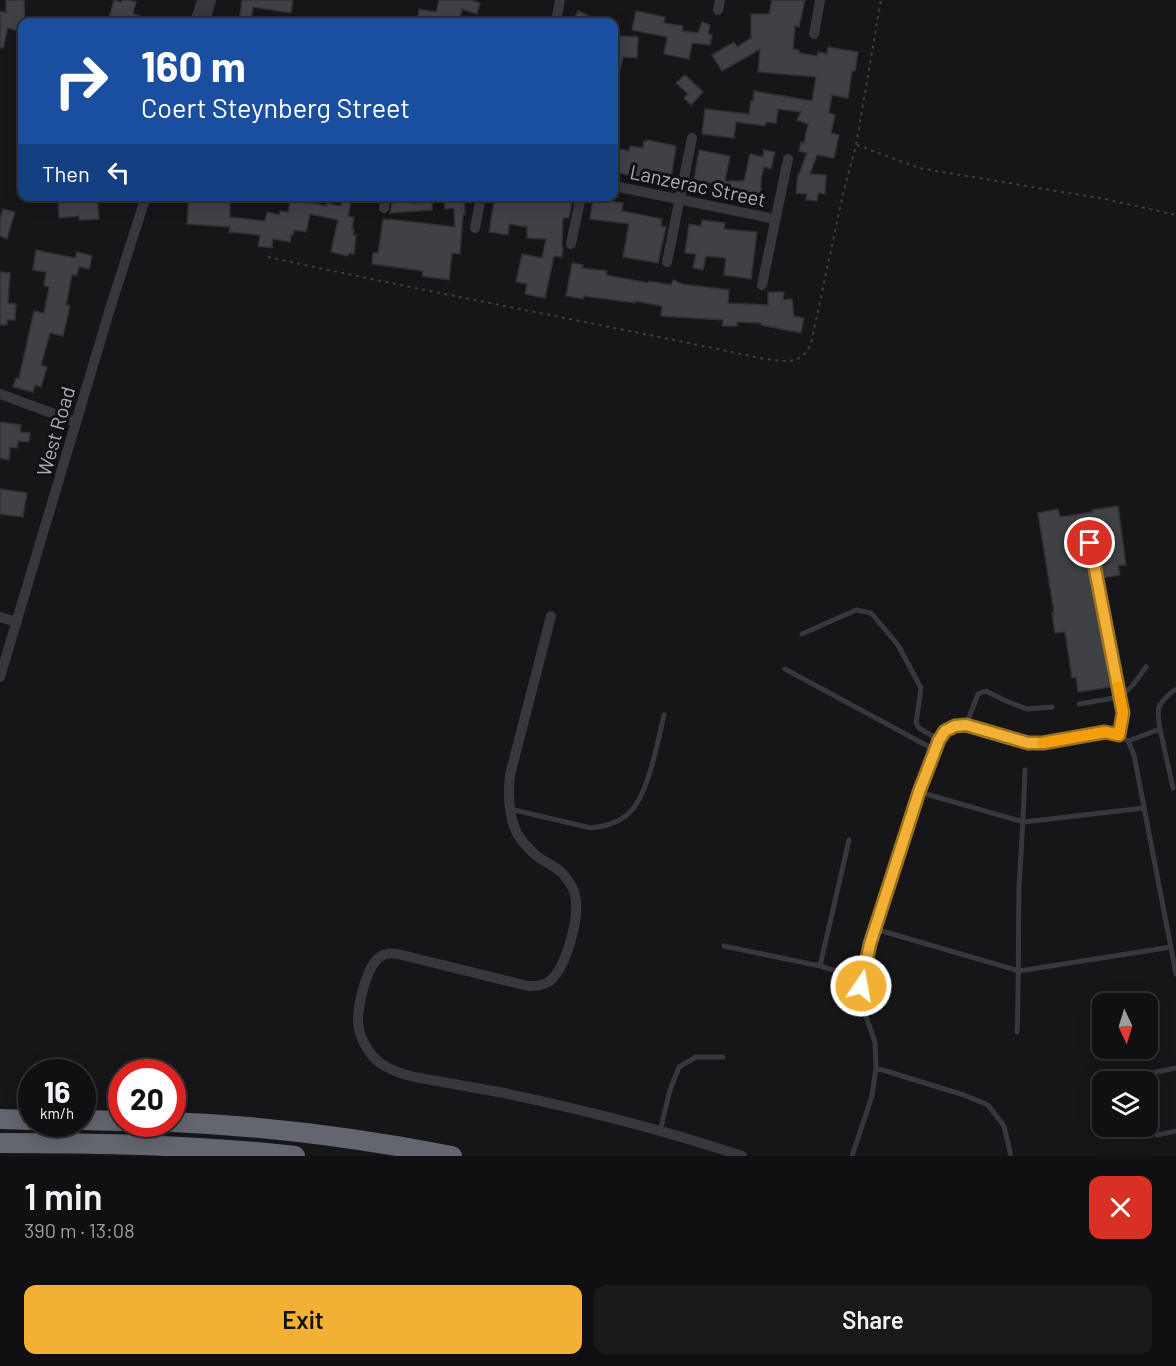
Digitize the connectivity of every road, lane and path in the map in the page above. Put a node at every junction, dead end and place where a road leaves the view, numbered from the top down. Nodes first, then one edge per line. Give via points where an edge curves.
1 (202, 0) edge
2 (211, 0) edge
3 (560, 0) edge
4 (820, 0) edge
5 (196, 18) edge
6 (206, 18) edge
7 (557, 18) edge
8 (814, 34) dead end
9 (692, 138) dead end
10 (856, 145) dead end
11 (788, 159) dead end
12 (618, 187) edge
13 (679, 200) junction
14 (144, 201) edge
15 (385, 201) edge
16 (480, 201) edge
17 (580, 201) edge
18 (384, 208) dead end
19 (1176, 215) edge
20 (776, 219) junction
21 (476, 228) dead end
22 (572, 244) dead end
23 (667, 262) dead end
24 (762, 285) dead end
25 (0, 394) edge
26 (76, 422) junction
27 (1086, 522) dead end
28 (551, 616) dead end
29 (0, 617) edge
30 (17, 622) junction
31 (802, 634) dead end
32 (1146, 667) dead end
33 (785, 669) dead end
34 (0, 677) edge
35 (1176, 690) edge
36 (1120, 697) junction
37 (1079, 704) dead end
38 (1052, 707) dead end
39 (664, 716) dead end
40 (966, 725) junction
41 (1160, 729) junction
42 (1119, 735) junction
43 (939, 740) junction
44 (1128, 741) junction
45 (935, 750) junction
46 (1025, 770) dead end
47 (1173, 788) dead end
48 (919, 792) junction
49 (1144, 808) junction
50 (510, 809) junction
51 (1024, 822) junction
52 (849, 840) dead end
53 (874, 929) junction
54 (724, 946) dead end
55 (1171, 947) junction
56 (820, 966) junction
57 (1019, 971) junction
58 (1176, 974) edge
59 (862, 979) junction
60 (1017, 1032) dead end
61 (723, 1057) dead end
62 (876, 1068) junction
63 (1176, 1068) edge
64 (1158, 1072) edge
65 (0, 1119) edge
66 (18, 1120) edge
67 (186, 1123) edge
68 (660, 1131) junction
69 (1176, 1131) edge
70 (1158, 1135) edge
71 (0, 1143) edge
72 (295, 1156) edge
73 (452, 1156) edge
74 (742, 1156) edge
75 (852, 1156) edge
76 (1011, 1156) edge

1 - 5 street
2 - 6 street
3 - 7 street
4 - 8 street
9 - 13 street
10 - 19 path via 919,168
11 - 20 street
12 - 13 street, Lanzerac Street
13 - 20 street, Lanzerac Street
13 - 23 street
14 - 26 street, West Road
15 - 18 street
16 - 21 street
17 - 22 street
20 - 24 street
25 - 26 street
26 - 30 street, West Road
27 - 36 lane
28 - 50 street via 510,775
29 - 30 street
30 - 34 street, West Road
31 - 43 lane via 856,610 871,613 898,645 921,688 916,723
32 - 36 lane
33 - 45 lane
35 - 41 lane via 1161,701 1157,711
36 - 37 lane
36 - 42 lane via 1123,713
38 - 40 lane via 1027,709 986,691 978,694
39 - 50 lane via 639,800 617,822 591,828
40 - 42 lane via 1028,743 1105,732
40 - 43 lane via 945,731
41 - 44 lane
41 - 47 lane
42 - 44 lane
43 - 45 lane
44 - 49 lane
45 - 48 lane
46 - 51 lane
48 - 51 lane
48 - 53 lane
49 - 51 lane
49 - 55 lane
50 - 68 street via 518,836 566,878 575,896 571,942 560,969 549,982 528,986 402,955 384,955 373,964 362,995 358,1016 362,1038 383,1065 417,1078 567,1107
51 - 57 lane
52 - 56 lane
53 - 57 lane
53 - 59 lane
54 - 56 lane
55 - 57 lane
55 - 58 lane
56 - 59 lane
57 - 60 lane
59 - 62 lane via 863,1008 875,1042
61 - 68 lane via 696,1057 679,1067
62 - 75 lane via 872,1096
62 - 76 lane via 988,1105 1004,1126
63 - 64 lane
65 - 66 highway
67 - 73 highway via 312,1134
68 - 74 street
69 - 70 lane
71 - 72 highway via 176,1146

